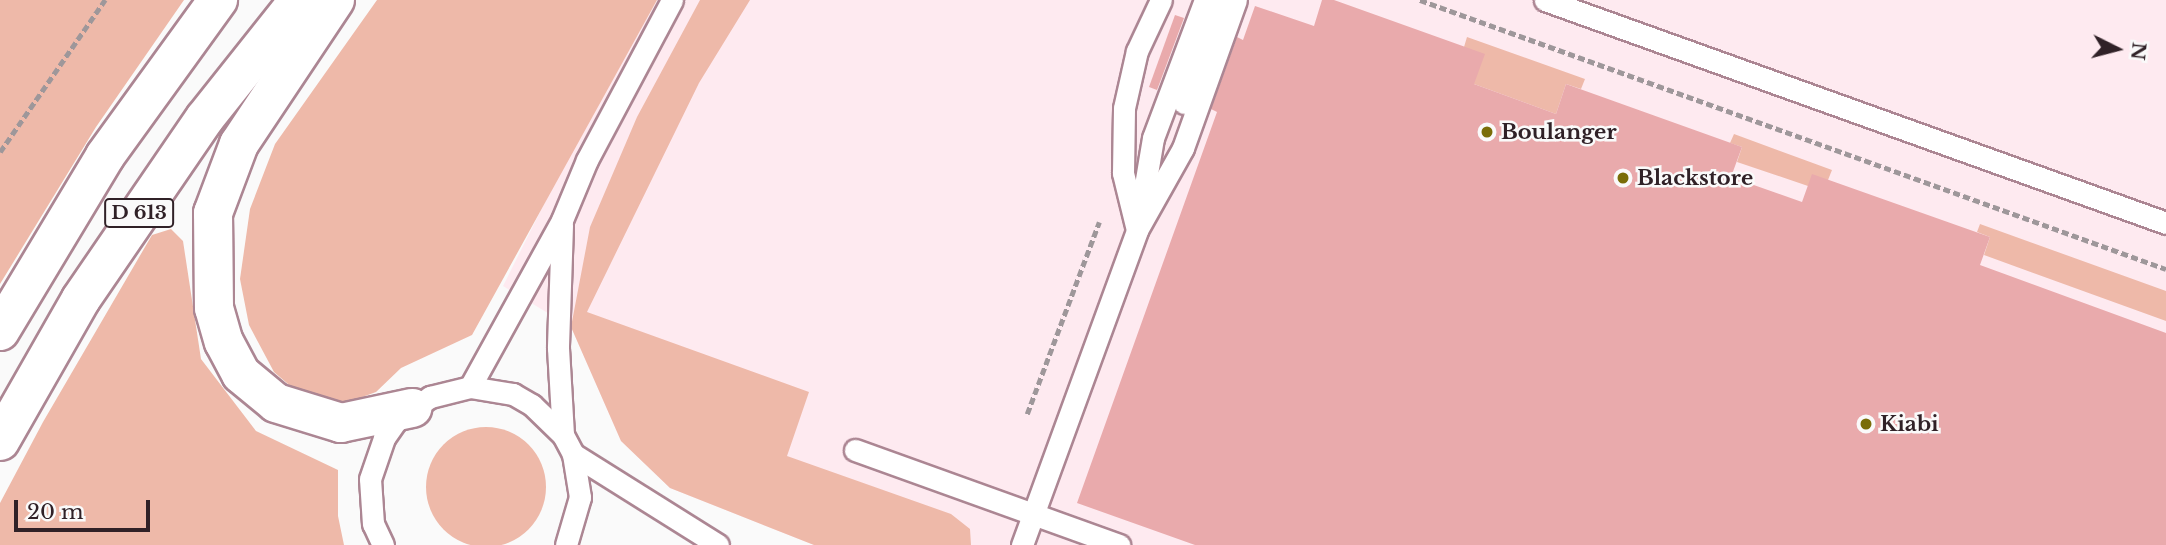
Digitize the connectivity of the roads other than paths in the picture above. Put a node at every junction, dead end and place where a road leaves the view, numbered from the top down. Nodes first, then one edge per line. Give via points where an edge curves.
1 (218, 0) edge
2 (299, 0) edge
3 (335, 0) edge
4 (672, 0) edge
5 (1161, 0) edge
6 (1205, 0) edge
7 (1222, 0) edge
8 (1236, 0) edge
9 (1545, 0) edge
10 (562, 220) junction
11 (2166, 223) edge
12 (1138, 230) junction
13 (0, 331) edge
14 (470, 387) junction
15 (412, 408) junction
16 (0, 441) edge
17 (568, 445) junction
18 (855, 450) dead end
19 (1033, 514) junction
20 (383, 545) edge
21 (566, 545) edge
22 (718, 545) edge
23 (1022, 545) edge
24 (1119, 545) edge

1 - 13 main road, D 613 via 105,156
2 - 16 main road, D 613 via 205,118 80,299
3 - 15 main road via 239,144 213,213 215,308 224,342 241,374 276,403 341,423
4 - 10 lane via 587,160
5 - 12 lane via 1137,51 1124,107 1123,173
6 - 12 lane via 1153,138
7 - 12 lane
8 - 12 lane via 1183,148
9 - 11 lane
10 - 14 lane
10 - 17 lane via 558,348
12 - 19 lane
14 - 15 lane via 439,394
14 - 17 lane via 513,394 541,411
15 - 20 lane via 384,438 370,479 373,524
17 - 21 lane via 580,497
17 - 22 lane
18 - 19 lane
19 - 23 lane
19 - 24 lane

